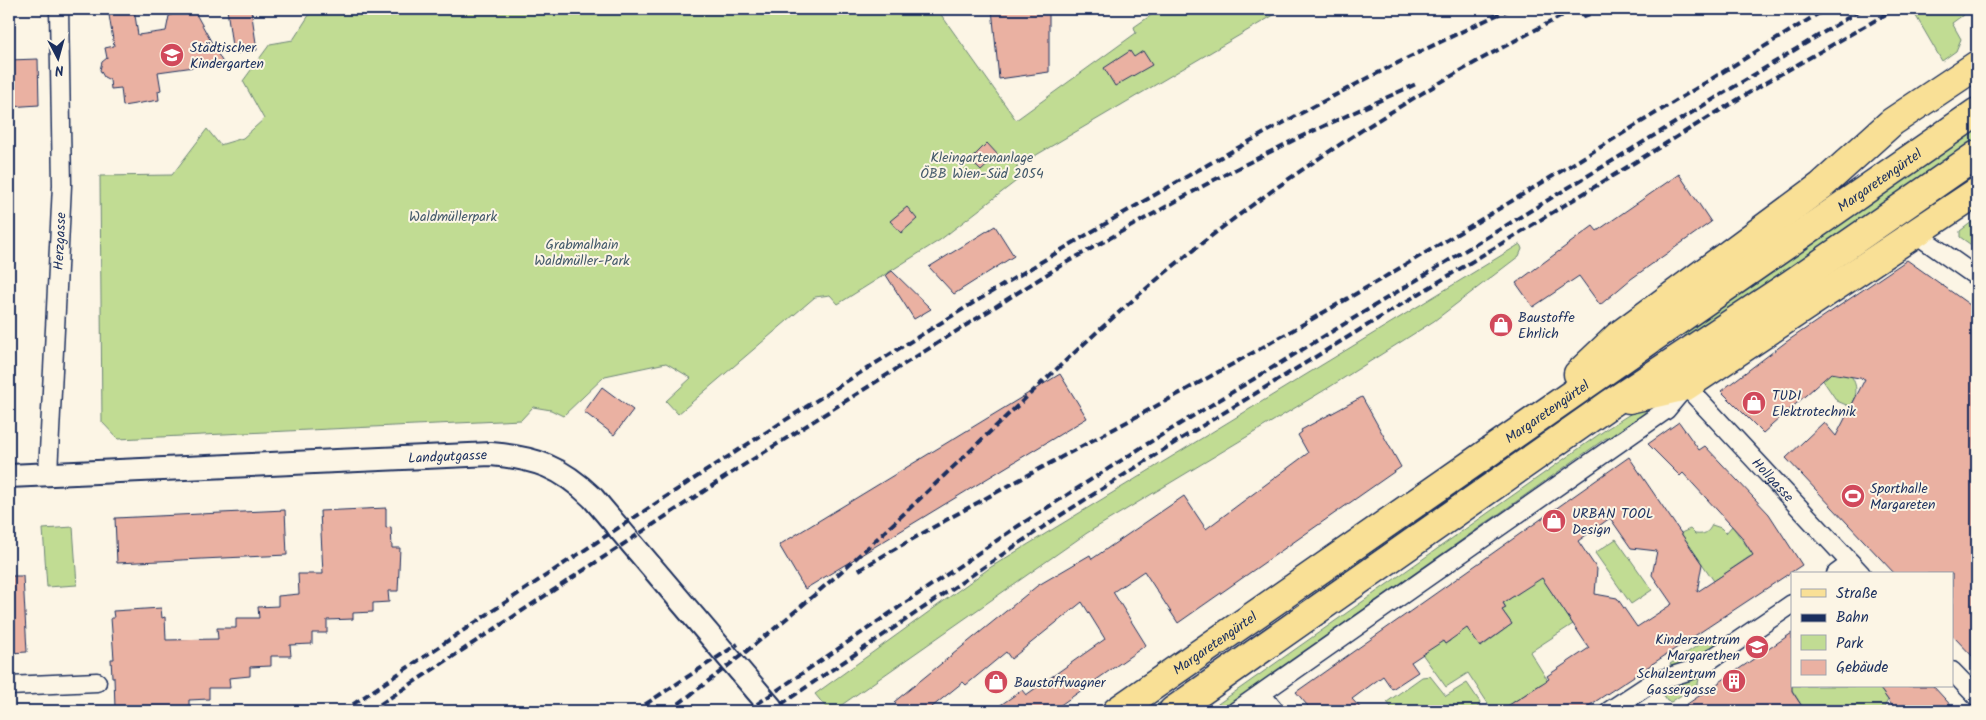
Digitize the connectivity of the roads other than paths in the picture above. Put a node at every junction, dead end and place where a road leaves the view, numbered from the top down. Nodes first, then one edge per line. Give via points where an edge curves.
1 (59, 9) edge
2 (1977, 65) edge
3 (1977, 112) edge
4 (1977, 155) edge
5 (1977, 192) edge
6 (1916, 234) junction
7 (1977, 277) edge
8 (1686, 386) junction
9 (1610, 404) junction
10 (1514, 435) junction
11 (48, 473) junction
12 (9, 476) edge
13 (1856, 569) edge
14 (1791, 605) edge
15 (1954, 673) edge
16 (96, 682) dead end
17 (9, 686) edge
18 (1261, 694) junction
19 (1977, 697) edge
20 (774, 711) edge
21 (1118, 711) edge
22 (1173, 711) edge
23 (1236, 711) edge
24 (1275, 711) edge
25 (1609, 711) edge

1 - 11 street, Herzgasse via 62,185
2 - 10 main road via 1892,122 1821,186 1618,336
3 - 10 main road, Margaretengürtel
4 - 9 main road
5 - 6 main road
6 - 7 street
6 - 8 main road
8 - 9 main road
8 - 13 street, Hollgasse
8 - 18 street via 1666,410
9 - 22 main road
10 - 21 main road, Margaretengürtel
11 - 12 street, Landgutgasse
11 - 20 street, Landgutgasse via 491,454 523,457 543,463 575,480 593,498
14 - 25 street via 1698,668 1652,682
15 - 19 street
16 - 17 street
18 - 23 street
18 - 24 street

